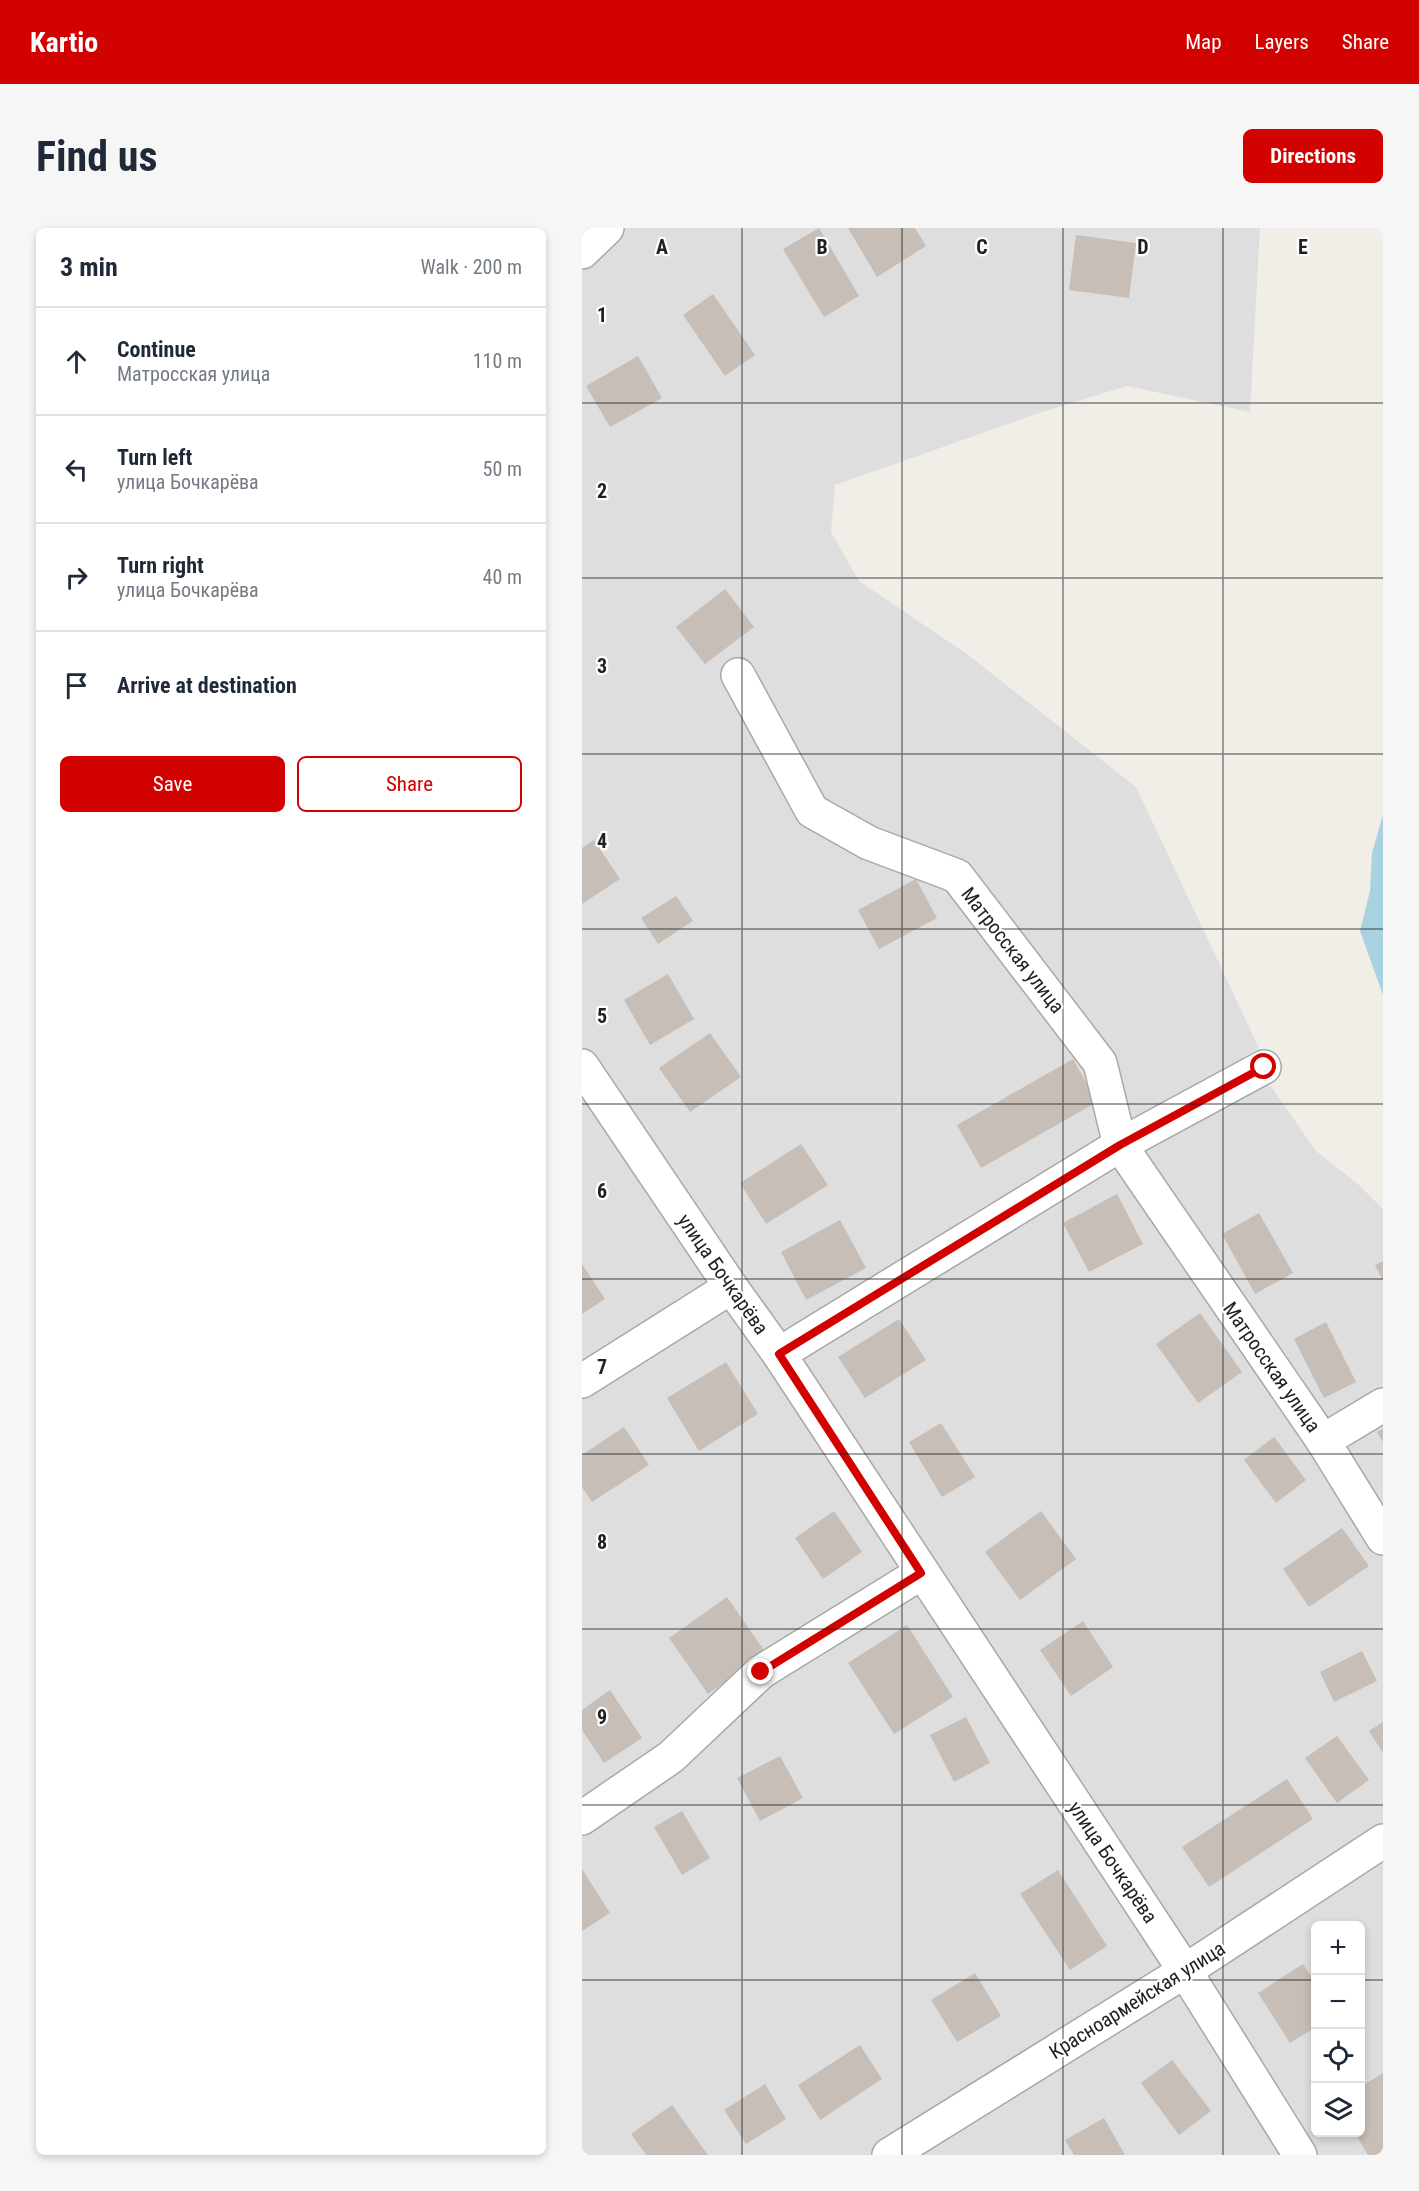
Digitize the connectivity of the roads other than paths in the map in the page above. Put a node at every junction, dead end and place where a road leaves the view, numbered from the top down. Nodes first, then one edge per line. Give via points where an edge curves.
1 (608, 228) edge
2 (582, 252) edge
3 (738, 675) dead end
4 (582, 1066) edge
5 (1264, 1067) dead end
6 (1120, 1145) junction
7 (730, 1287) junction
8 (779, 1354) junction
9 (582, 1381) edge
10 (1383, 1405) edge
11 (1323, 1441) junction
12 (1383, 1538) edge
13 (921, 1573) junction
14 (582, 1818) edge
15 (1383, 1841) edge
16 (1185, 1971) junction
17 (889, 2155) edge
18 (1300, 2155) edge

1 - 2 street
3 - 6 street, Матросская улица via 812,811 869,843 957,876 1100,1063
4 - 7 street, улица Бочкарёва
5 - 6 street
6 - 8 street
6 - 11 street, Матросская улица
7 - 8 street, улица Бочкарёва
7 - 9 street
8 - 13 street, улица Бочкарёва
10 - 11 street, Матросская улица
11 - 12 street, Матросская улица
13 - 14 street via 761,1672 671,1757
13 - 16 street, улица Бочкарёва
15 - 16 street, Красноармейская улица
16 - 17 street, Красноармейская улица
16 - 18 street, улица Бочкарёва

